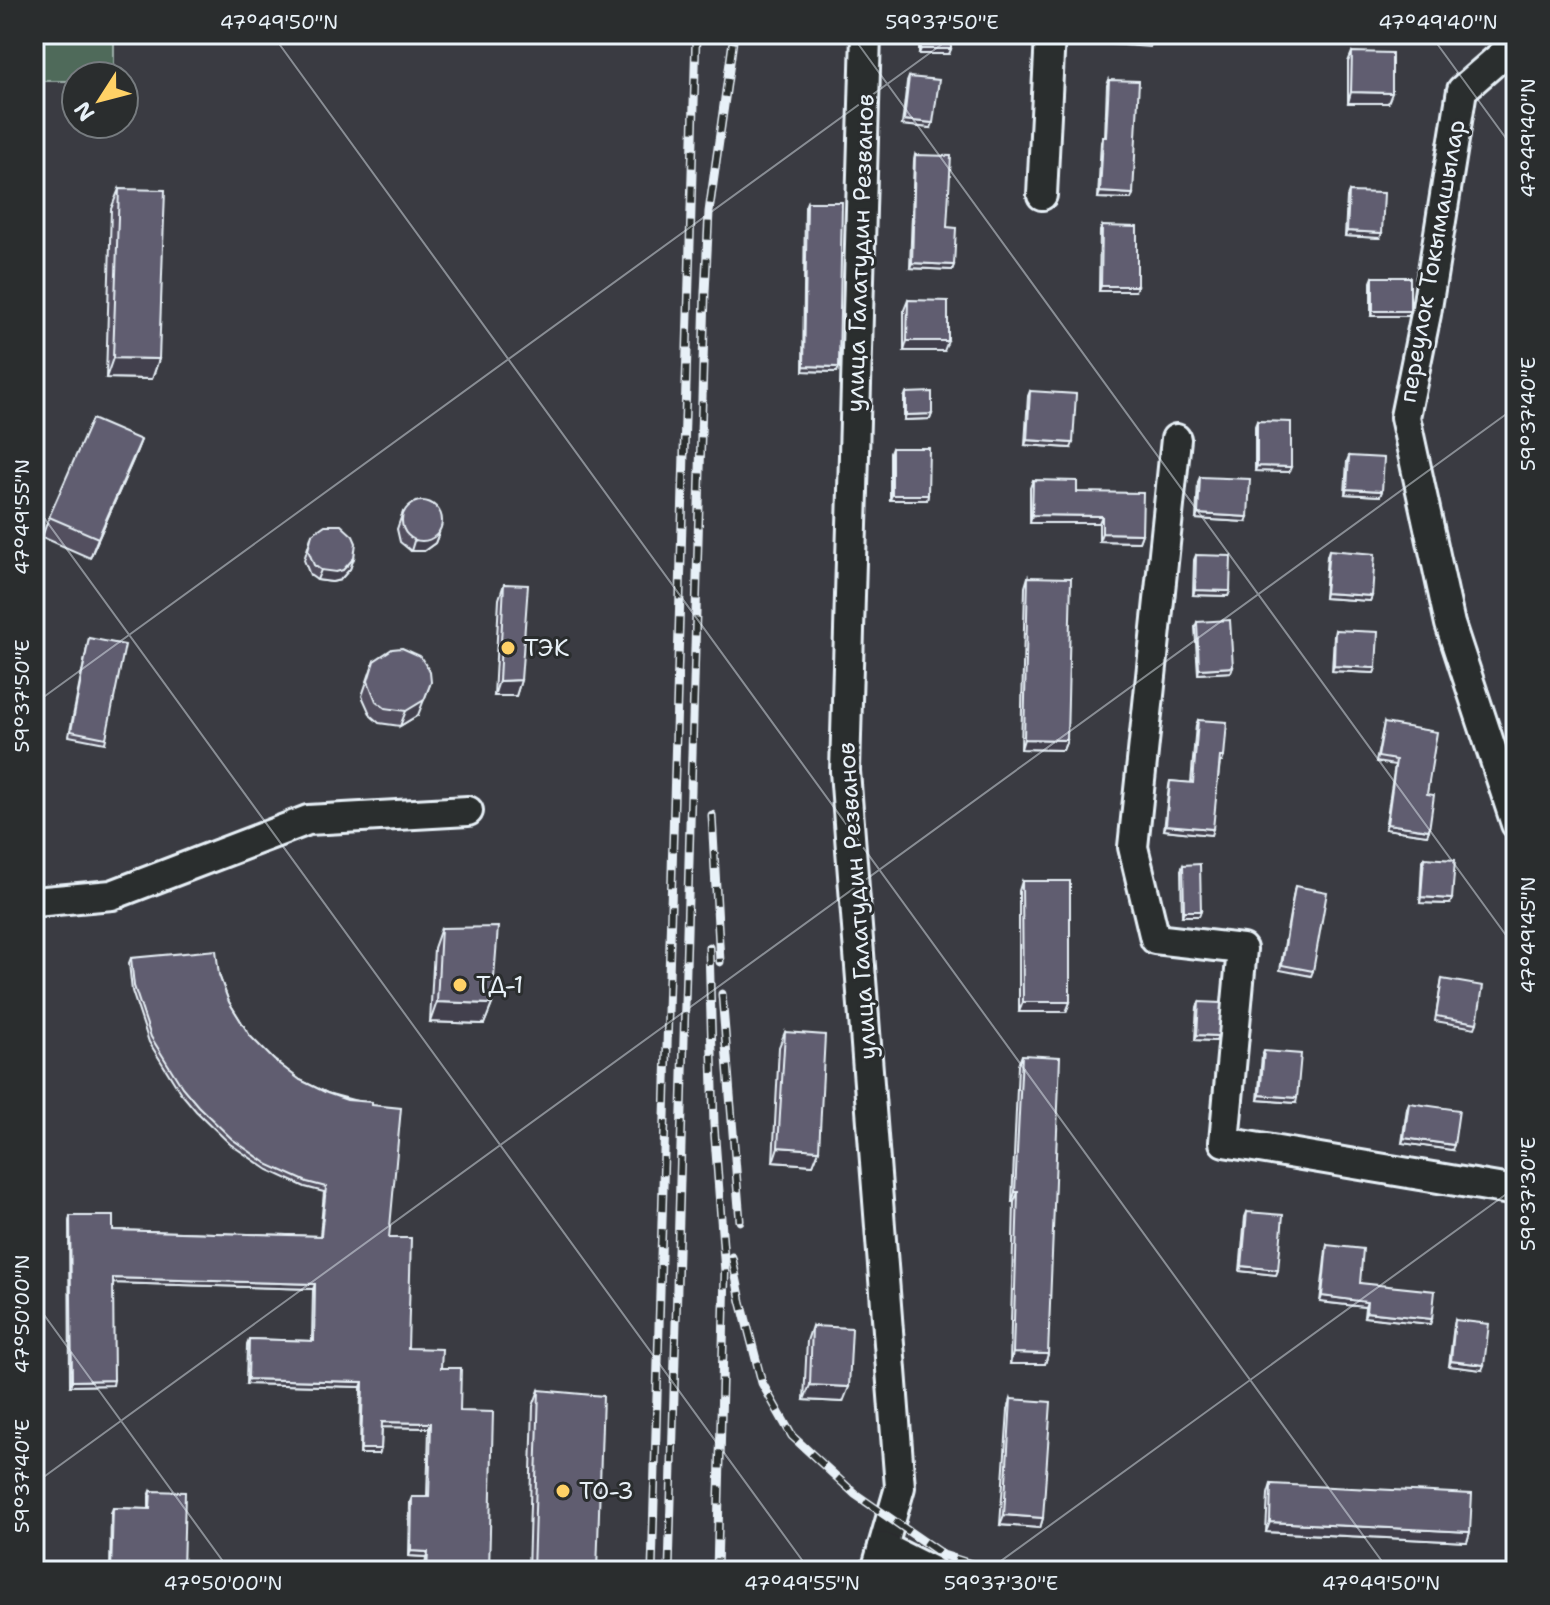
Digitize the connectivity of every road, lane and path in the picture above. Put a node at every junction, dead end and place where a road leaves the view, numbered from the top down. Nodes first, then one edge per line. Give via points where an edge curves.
1 (866, 34) edge
2 (1050, 34) edge
3 (1516, 43) edge
4 (1042, 195) dead end
5 (1176, 439) dead end
6 (468, 811) dead end
7 (1516, 824) edge
8 (34, 902) edge
9 (1516, 1191) edge
10 (879, 1559) edge
11 (931, 1571) edge

1 - 10 street, улица Галатудин Резванов via 845,771 900,1487
2 - 4 street
3 - 7 street, переулок Токымашылар via 1462,90 1405,417 1450,624
5 - 9 street via 1133,847 1155,939 1242,949 1224,1142
6 - 8 street via 308,820 112,895
10 - 11 street

